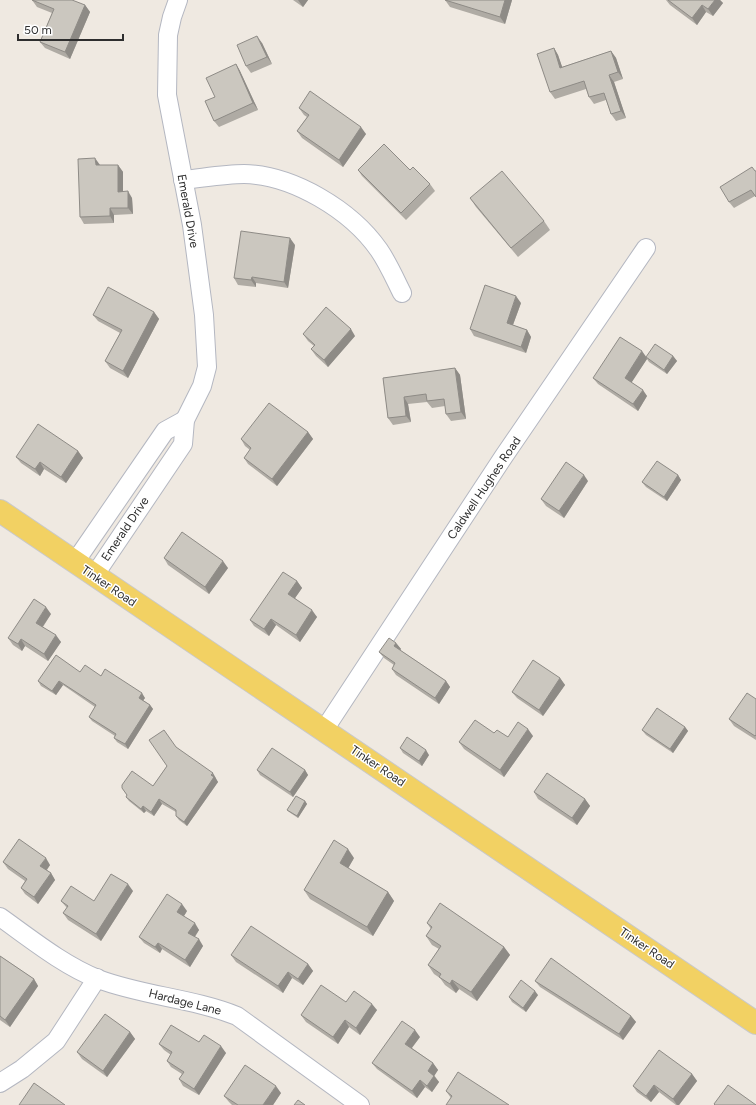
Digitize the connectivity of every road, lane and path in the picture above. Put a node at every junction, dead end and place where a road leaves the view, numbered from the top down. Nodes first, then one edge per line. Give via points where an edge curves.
1 (178, 0) edge
2 (183, 180) junction
3 (646, 248) dead end
4 (402, 293) dead end
5 (185, 420) junction
6 (0, 511) edge
7 (75, 562) junction
8 (94, 576) junction
9 (324, 730) junction
10 (0, 917) edge
11 (97, 978) junction
12 (756, 1023) edge
13 (0, 1083) edge
14 (360, 1105) edge

1 - 2 street, Emerald Drive via 168,35 167,95
2 - 4 street via 245,174 288,182 316,196 360,228 379,250
2 - 5 street, Emerald Drive via 204,315 207,366 202,386
3 - 9 street, Caldwell Hughes Road via 504,456
5 - 7 street, Emerald Drive via 165,431
5 - 8 street, Emerald Drive via 183,444
6 - 7 main road, Tinker Road
7 - 8 main road, Tinker Road
8 - 9 main road, Tinker Road
9 - 12 main road, Tinker Road
10 - 11 street, Hardage Lane via 60,958
11 - 13 street via 56,1041
11 - 14 street, Hardage Lane via 126,988 217,1008 237,1016

